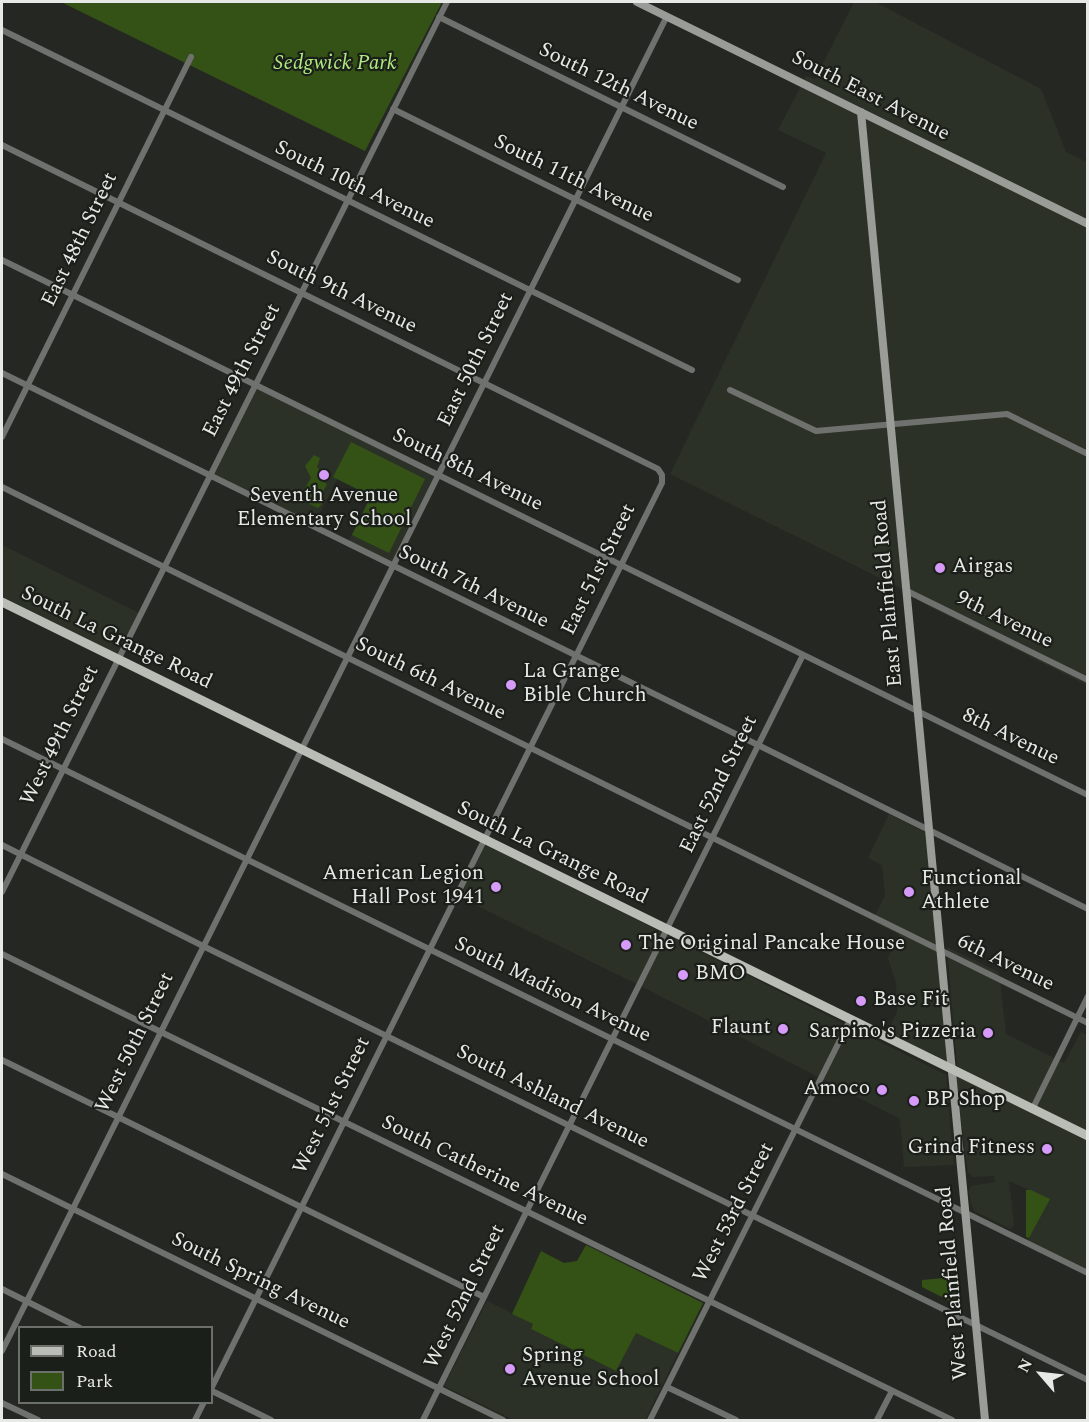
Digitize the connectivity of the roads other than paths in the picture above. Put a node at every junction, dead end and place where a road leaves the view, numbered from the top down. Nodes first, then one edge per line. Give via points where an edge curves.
1 (447, 2) edge
2 (637, 2) edge
3 (667, 16) junction
4 (439, 17) junction
5 (2, 30) edge
6 (191, 57) dead end
7 (621, 108) junction
8 (393, 109) junction
9 (164, 111) junction
10 (861, 112) junction
11 (2, 145) edge
12 (783, 187) dead end
13 (575, 200) junction
14 (347, 201) junction
15 (118, 202) junction
16 (1088, 224) edge
17 (2, 260) edge
18 (738, 280) dead end
19 (530, 291) junction
20 (301, 292) junction
21 (73, 295) junction
22 (692, 370) dead end
23 (2, 374) edge
24 (485, 382) junction
25 (255, 384) junction
26 (27, 386) junction
27 (730, 390) dead end
28 (891, 424) junction
29 (2, 437) edge
30 (1088, 454) edge
31 (439, 475) junction
32 (662, 475) joint
33 (209, 476) junction
34 (2, 487) edge
35 (621, 565) junction
36 (163, 567) junction
37 (393, 567) junction
38 (907, 591) junction
39 (2, 602) edge
40 (803, 655) junction
41 (575, 656) junction
42 (348, 658) junction
43 (117, 659) junction
44 (1088, 681) edge
45 (918, 711) junction
46 (2, 739) edge
47 (758, 745) junction
48 (530, 747) junction
49 (302, 750) junction
50 (62, 770) junction
51 (1088, 795) edge
52 (930, 832) junction
53 (713, 838) junction
54 (484, 840) junction
55 (2, 845) edge
56 (20, 854) junction
57 (246, 860) junction
58 (2, 892) edge
59 (1088, 909) edge
60 (666, 930) junction
61 (203, 946) junction
62 (430, 950) junction
63 (941, 950) junction
64 (2, 954) edge
65 (1088, 996) edge
66 (1077, 1017) junction
67 (850, 1020) junction
68 (1088, 1023) edge
69 (161, 1032) junction
70 (387, 1035) junction
71 (612, 1039) junction
72 (2, 1060) edge
73 (953, 1071) junction
74 (1032, 1110) junction
75 (118, 1117) junction
76 (344, 1122) junction
77 (570, 1125) junction
78 (796, 1129) junction
79 (1088, 1136) edge
80 (2, 1174) edge
81 (302, 1207) junction
82 (72, 1209) junction
83 (527, 1210) junction
84 (964, 1212) junction
85 (752, 1215) junction
86 (1088, 1273) edge
87 (2, 1289) edge
88 (484, 1297) junction
89 (256, 1298) junction
90 (710, 1300) junction
91 (26, 1301) junction
92 (976, 1325) junction
93 (76, 1326) edge
94 (2, 1351) edge
95 (1088, 1380) edge
96 (213, 1387) edge
97 (667, 1387) junction
98 (438, 1389) junction
99 (213, 1390) edge
100 (892, 1391) junction
101 (2, 1403) edge
102 (203, 1404) edge
103 (38, 1420) edge
104 (195, 1420) edge
105 (271, 1420) edge
106 (423, 1420) edge
107 (503, 1420) edge
108 (650, 1420) edge
109 (736, 1420) edge
110 (877, 1420) edge
111 (952, 1420) edge
112 (985, 1420) edge

1 - 4 street, East 49th Street
2 - 3 main road, South East Avenue
3 - 7 street, East 50th Street
3 - 10 main road, South East Avenue
4 - 7 street, South 12th Avenue
4 - 8 street, East 49th Street
5 - 9 street, South 10th Avenue
6 - 9 street, East 48th Street
7 - 12 street, South 12th Avenue
7 - 13 street, East 50th Street
8 - 13 street, South 11th Avenue
8 - 14 street, East 49th Street
9 - 14 street, South 10th Avenue
9 - 15 street, East 48th Street
10 - 16 main road, South East Avenue
10 - 28 main road, East Plainfield Road
11 - 15 street, South 9th Avenue
13 - 18 street, South 11th Avenue
13 - 19 street, East 50th Street
14 - 19 street, South 10th Avenue
14 - 20 street, East 49th Street
15 - 20 street, South 9th Avenue
15 - 21 street, East 48th Street
17 - 21 street, South 8th Avenue
19 - 22 street, South 10th Avenue
19 - 24 street, East 50th Street
20 - 24 street, South 9th Avenue
20 - 25 street, East 49th Street
21 - 25 street, South 8th Avenue
21 - 26 street, East 48th Street
23 - 26 street, South 7th Avenue
24 - 31 street, East 50th Street
24 - 32 street, South 9th Avenue via 658,469
25 - 31 street, South 8th Avenue
25 - 33 street, East 49th Street
26 - 29 street, East 48th Street
26 - 33 street, South 7th Avenue
27 - 28 street via 816,431
28 - 30 street via 1007,414
28 - 38 main road, East Plainfield Road
31 - 35 street, South 8th Avenue
31 - 37 street, East 50th Street
32 - 35 street, East 51st Street via 662,483
33 - 36 street, East 49th Street
33 - 37 street, South 7th Avenue
34 - 36 street, South 6th Avenue
35 - 40 street, South 8th Avenue
35 - 41 street, East 51st Street
36 - 42 street, South 6th Avenue
36 - 43 street, East 49th Street
37 - 41 street, South 7th Avenue
37 - 42 street, East 50th Street
38 - 44 street, 9th Avenue
38 - 45 main road, East Plainfield Road
39 - 43 main road, South La Grange Road
40 - 45 street, South 8th Avenue
40 - 47 street, East 52nd Street
41 - 47 street, South 7th Avenue
41 - 48 street, East 51st Street
42 - 48 street, South 6th Avenue
42 - 49 street, East 50th Street
43 - 49 main road, South La Grange Road
43 - 50 street, West 49th Street
45 - 51 street, 8th Avenue
45 - 52 main road, East Plainfield Road
46 - 50 street, South Madison Avenue
47 - 52 street, South 7th Avenue
47 - 53 street, East 52nd Street
48 - 53 street, South 6th Avenue
48 - 54 street, East 51st Street
49 - 54 main road, South La Grange Road
49 - 57 street, West 50th Street
50 - 56 street, West 49th Street
50 - 57 street, South Madison Avenue
52 - 59 street, South 7th Avenue
52 - 63 main road, East Plainfield Road
53 - 60 street, East 52nd Street
53 - 63 street, South 6th Avenue
54 - 60 main road, South La Grange Road
54 - 62 street, West 51st Street
55 - 56 street, South Ashland Avenue
56 - 58 street, West 49th Street
56 - 61 street, South Ashland Avenue
57 - 61 street, West 50th Street
57 - 62 street, South Madison Avenue
60 - 67 main road, South La Grange Road
60 - 71 street, West 52nd Street
61 - 69 street, West 50th Street
61 - 70 street, South Ashland Avenue
62 - 70 street, West 51st Street
62 - 71 street, South Madison Avenue
63 - 66 street, 6th Avenue
63 - 73 main road, East Plainfield Road
64 - 69 street, South Catherine Avenue
65 - 66 street
66 - 68 street, 6th Avenue
66 - 74 street
67 - 73 main road, South La Grange Road
67 - 78 street, West 53rd Street
69 - 75 street, West 50th Street
69 - 76 street, South Catherine Avenue
70 - 76 street, West 51st Street
70 - 77 street, South Ashland Avenue
71 - 77 street, West 52nd Street
71 - 78 street, South Madison Avenue
72 - 75 street
73 - 74 main road, South La Grange Road
73 - 84 main road, West Plainfield Road
74 - 79 main road, South La Grange Road
75 - 81 street
75 - 82 street, West 50th Street
76 - 81 street, West 51st Street
76 - 83 street, South Catherine Avenue
77 - 83 street, West 52nd Street
77 - 85 street, South Ashland Avenue
78 - 84 street, South Madison Avenue
78 - 85 street, West 53rd Street
80 - 82 street, South Spring Avenue
81 - 88 street
81 - 89 street, West 51st Street
82 - 89 street, South Spring Avenue
82 - 91 street, West 50th Street
83 - 88 street, West 52nd Street
83 - 90 street, South Catherine Avenue
84 - 86 street, South Madison Avenue
84 - 92 main road, West Plainfield Road
85 - 90 street, West 53rd Street
85 - 92 street, South Ashland Avenue
87 - 91 street
88 - 98 street, West 52nd Street
89 - 96 street, West 51st Street
89 - 98 street, South Spring Avenue
90 - 97 street, West 53rd Street
90 - 100 street, South Catherine Avenue
91 - 93 street
91 - 94 street, West 50th Street
92 - 95 street, South Ashland Avenue
92 - 112 main road, West Plainfield Road
97 - 108 street, West 53rd Street
97 - 109 street
98 - 106 street, West 52nd Street
98 - 107 street, South Spring Avenue
99 - 105 street
100 - 110 street
100 - 111 street, South Catherine Avenue
101 - 103 street
102 - 104 street

